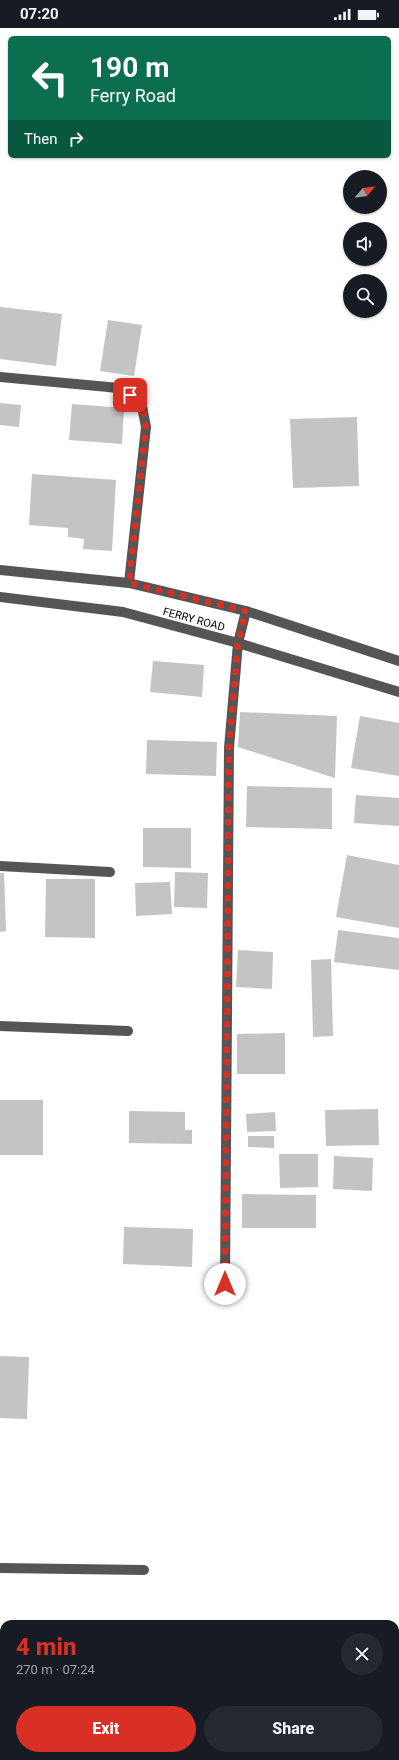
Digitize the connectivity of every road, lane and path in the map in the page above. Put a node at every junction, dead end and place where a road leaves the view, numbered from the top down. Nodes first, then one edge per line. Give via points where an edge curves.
1 (0, 377) edge
2 (0, 570) edge
3 (129, 583) junction
4 (0, 597) edge
5 (246, 611) junction
6 (238, 643) junction
7 (399, 661) edge
8 (399, 692) edge
9 (0, 866) edge
10 (110, 872) dead end
11 (0, 1026) edge
12 (128, 1031) dead end
13 (225, 1284) dead end
14 (0, 1568) edge
15 (144, 1570) dead end

1 - 3 street via 119,388 141,401 146,427
2 - 3 street, FERRY ROAD
3 - 5 street, FERRY ROAD
4 - 6 street, FERRY ROAD via 123,612
5 - 6 street
5 - 7 street, FERRY ROAD
6 - 8 street, FERRY ROAD
6 - 13 street via 229,748
9 - 10 street
11 - 12 street
14 - 15 street

